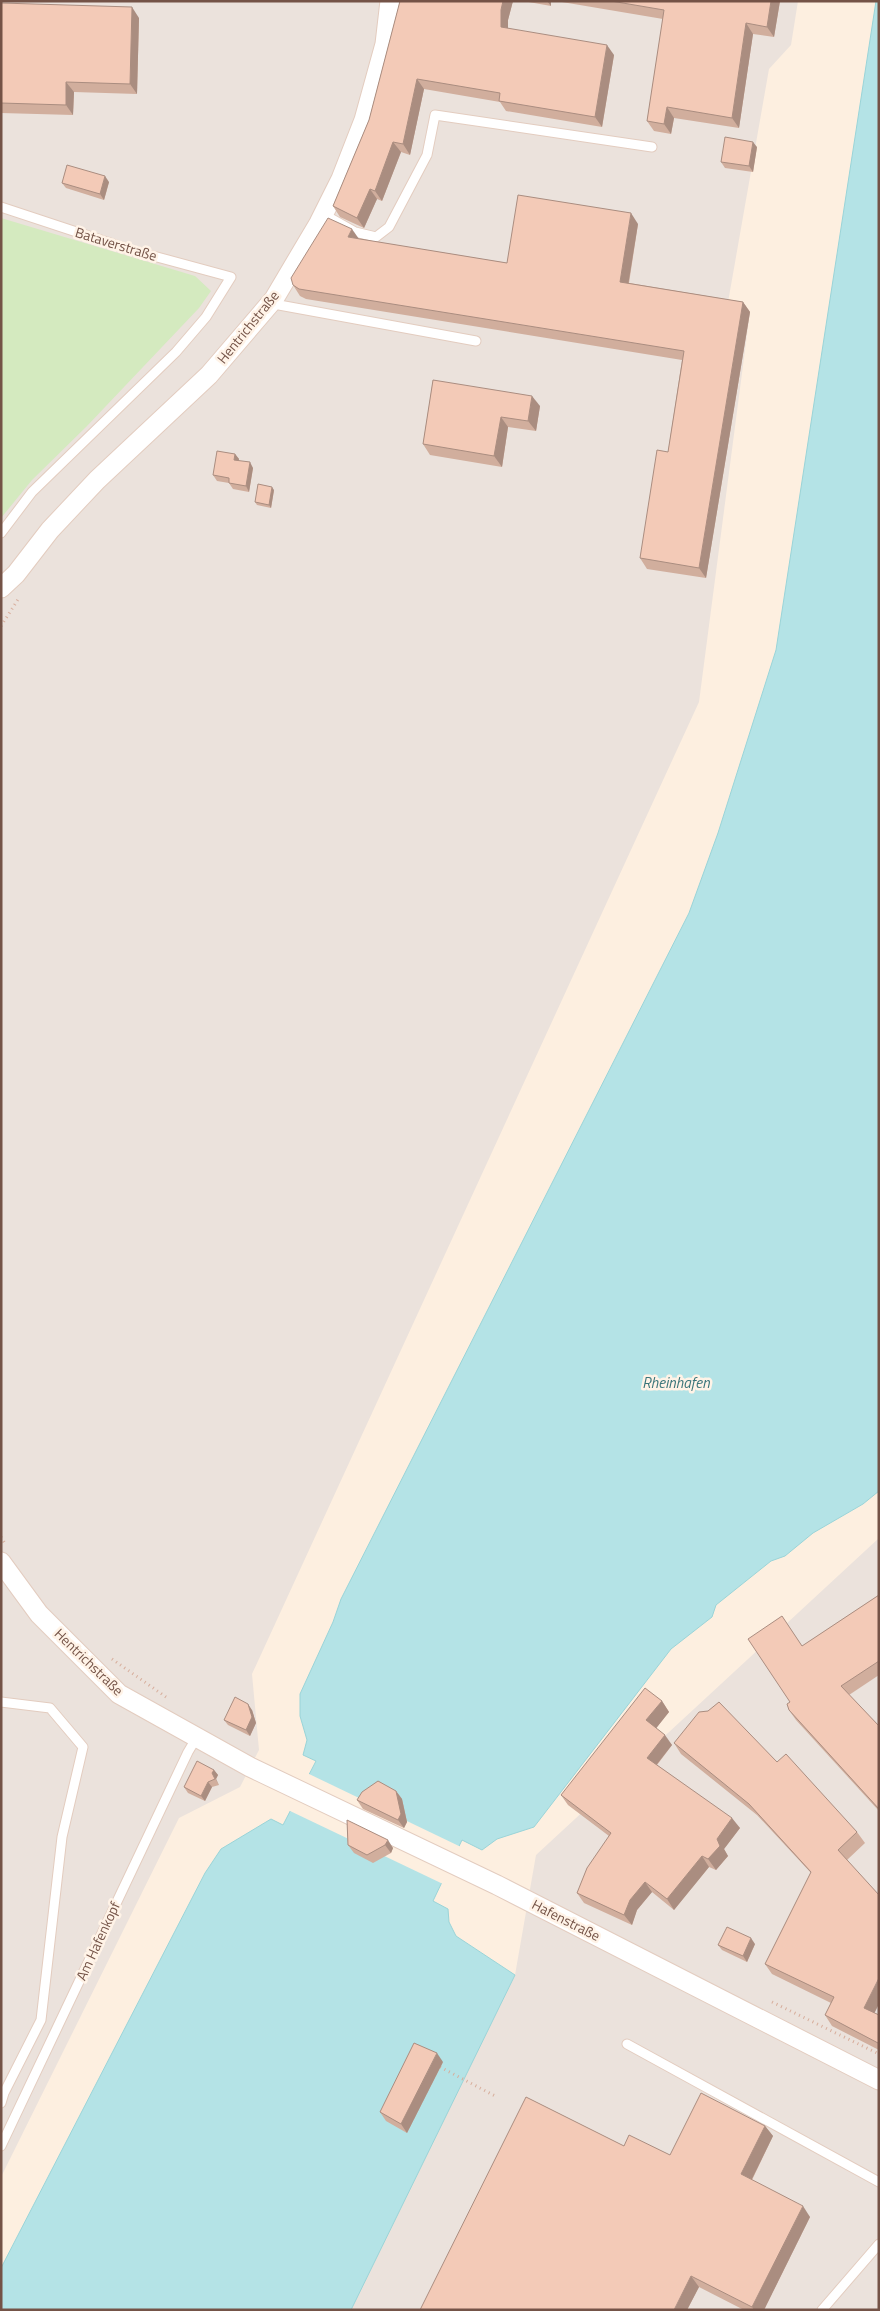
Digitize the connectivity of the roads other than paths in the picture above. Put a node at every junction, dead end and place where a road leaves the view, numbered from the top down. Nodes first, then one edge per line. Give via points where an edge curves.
1 (390, 1) edge
2 (652, 146) dead end
3 (1, 207) edge
4 (323, 214) junction
5 (274, 299) junction
6 (476, 341) dead end
7 (1, 533) edge
8 (1, 588) edge
9 (6, 1557) edge
10 (1, 1702) edge
11 (197, 1737) junction
12 (250, 1767) joint
13 (627, 2044) dead end
14 (879, 2080) edge
15 (1, 2103) edge
16 (1, 2146) edge
17 (879, 2182) edge
18 (879, 2244) edge
19 (822, 2310) edge

1 - 4 street, Hentrichstraße via 385,44 364,120 341,179
2 - 4 lane via 435,116 427,155 389,227 376,237 355,232
3 - 7 lane, Bataverstraße via 131,250 231,277 206,317 176,352 32,492
4 - 5 street, Hentrichstraße
5 - 6 lane via 279,306
5 - 8 street, Hentrichstraße via 209,375 97,480
9 - 11 street, Hentrichstraße via 40,1614 119,1694
10 - 15 lane via 50,1708 83,1746 62,1837 41,2020
11 - 12 street, Hentrichstraße
11 - 16 lane, Am Hafenkopf
12 - 14 street, Hafenstraße via 497,1885
13 - 17 lane
18 - 19 lane

